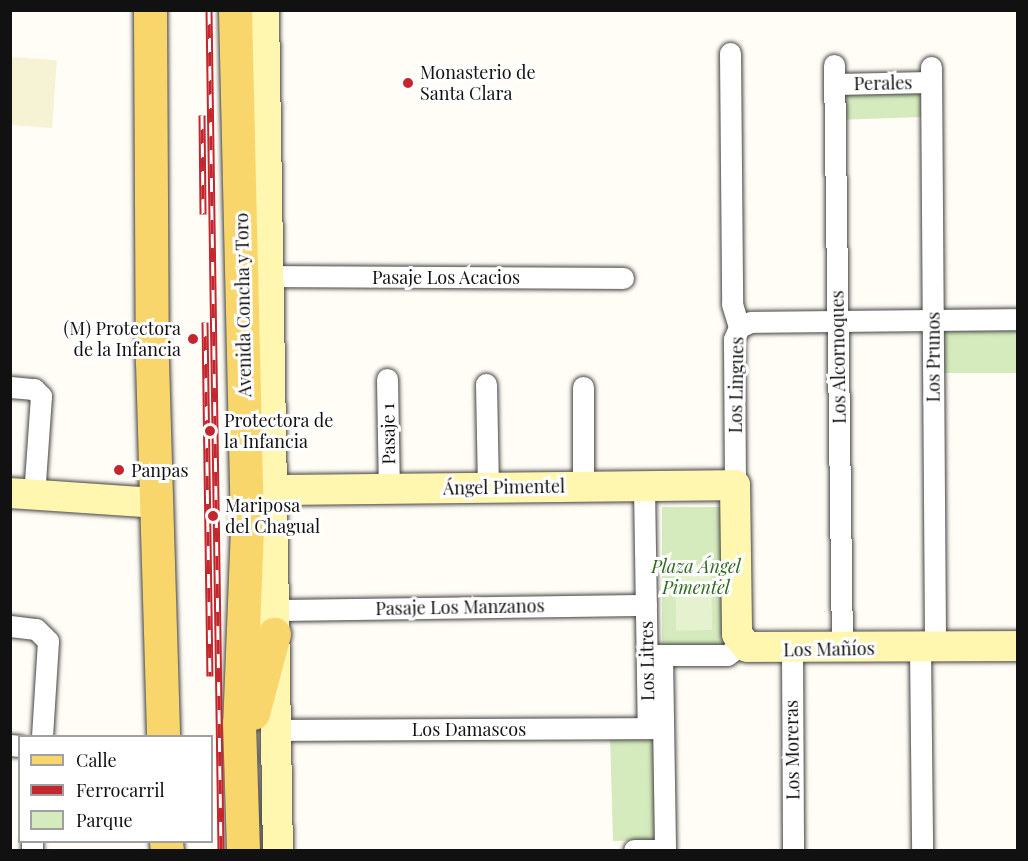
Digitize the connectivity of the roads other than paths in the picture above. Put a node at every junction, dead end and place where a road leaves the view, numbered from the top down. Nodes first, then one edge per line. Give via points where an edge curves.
1 (150, 10) edge
2 (236, 10) edge
3 (264, 10) edge
4 (730, 53) dead end
5 (834, 74) joint
6 (931, 75) joint
7 (269, 276) junction
8 (623, 278) dead end
9 (1017, 319) edge
10 (933, 320) junction
11 (837, 321) junction
12 (739, 327) junction
13 (387, 379) dead end
14 (486, 384) dead end
15 (10, 387) edge
16 (583, 387) dead end
17 (735, 485) junction
18 (644, 486) junction
19 (583, 487) junction
20 (488, 488) junction
21 (389, 489) junction
22 (272, 490) junction
23 (22, 494) edge
24 (155, 503) junction
25 (646, 605) junction
26 (274, 622) junction
27 (10, 626) edge
28 (742, 644) junction
29 (1017, 646) edge
30 (928, 647) junction
31 (842, 648) junction
32 (792, 649) junction
33 (654, 656) junction
34 (655, 728) junction
35 (275, 730) junction
36 (42, 735) edge
37 (163, 735) edge
38 (240, 764) junction
39 (243, 850) edge
40 (278, 850) edge
41 (634, 850) edge
42 (664, 850) edge
43 (794, 850) edge
44 (922, 850) edge

1 - 24 main road
2 - 38 main road, Avenida Concha y Toro via 247,528
3 - 7 street, Avenida Concha y Toro
4 - 12 street, Los Lingues via 732,304
5 - 6 street, Perales
5 - 11 street, Los Alcornoques
6 - 10 street, Los Prunos
7 - 8 street, Pasaje Los Acacios
7 - 22 street, Avenida Concha y Toro
9 - 10 street
10 - 11 street
10 - 30 street, Los Prunos
11 - 12 street via 751,322
11 - 31 street, Los Alcornoques
12 - 17 street, Los Lingues via 734,339
13 - 21 street, Pasaje 1
14 - 20 street
15 - 23 street via 34,389 41,396
16 - 19 street
17 - 18 street, Ángel Pimentel
17 - 28 street, Los Lingues via 737,628
18 - 19 street, Ángel Pimentel
18 - 25 street, Los Litres
19 - 20 street, Ángel Pimentel
20 - 21 street, Ángel Pimentel
21 - 22 street, Ángel Pimentel
22 - 26 street, Avenida Concha y Toro
23 - 24 street
24 - 37 main road
25 - 26 street, Pasaje Los Manzanos
25 - 33 street, Los Litres
26 - 35 street, Avenida Concha y Toro
26 - 38 main road
27 - 36 street via 36,629 45,636 49,651
28 - 32 street, Los Mañíos via 752,649
28 - 33 street via 727,655
29 - 30 street, Los Mañíos
30 - 31 street, Los Mañíos
30 - 44 street, Los Prunos
31 - 32 street, Los Mañíos
32 - 43 street, Los Moreras
33 - 34 street, Los Litres
34 - 35 street, Los Damascos
34 - 42 street, Los Litres
35 - 40 street, Avenida Concha y Toro
38 - 39 main road, Avenida Concha y Toro
41 - 42 street

